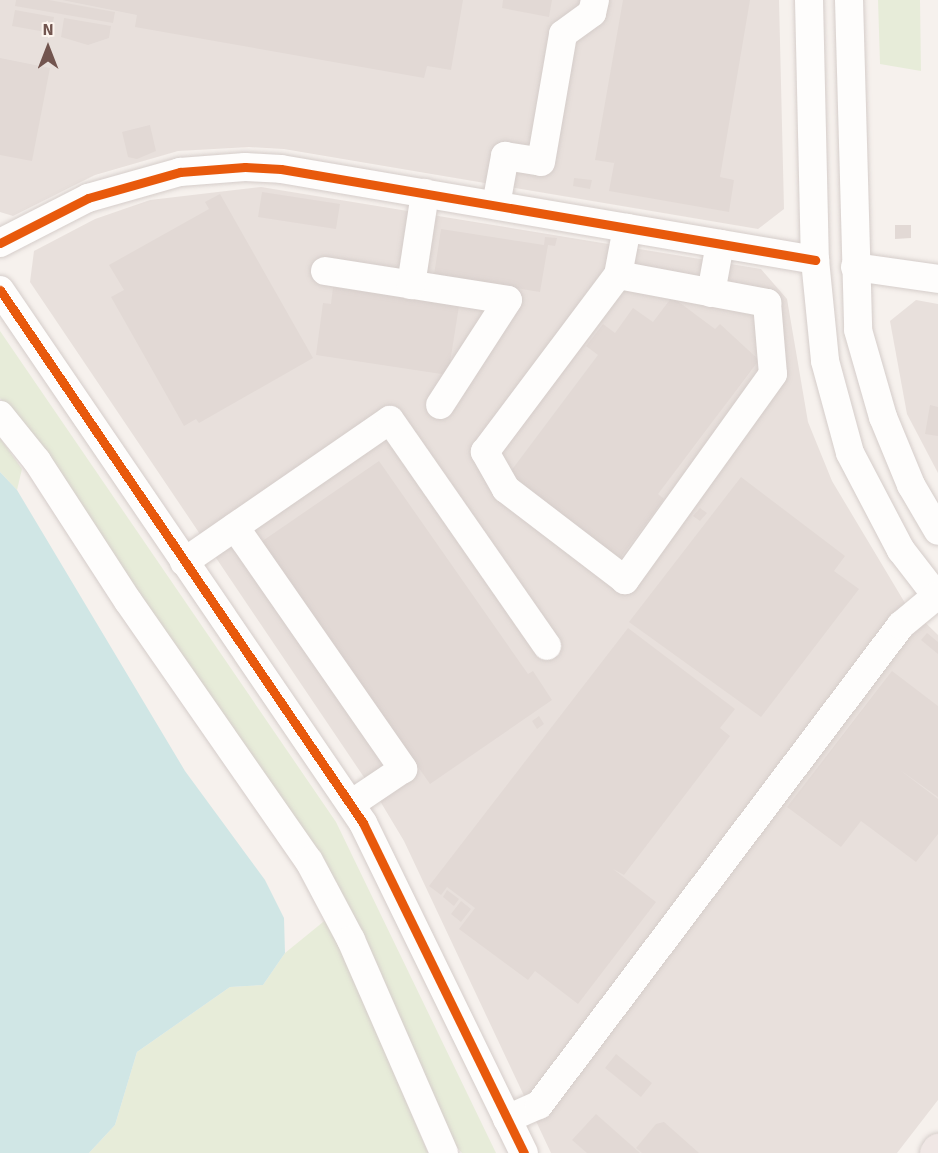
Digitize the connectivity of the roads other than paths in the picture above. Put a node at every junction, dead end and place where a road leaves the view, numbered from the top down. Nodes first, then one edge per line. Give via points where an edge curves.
1 (595, 0) edge
2 (809, 0) edge
3 (849, 0) edge
4 (425, 193) junction
5 (496, 206) junction
6 (627, 228) junction
7 (0, 243) edge
8 (720, 244) junction
9 (815, 260) junction
10 (855, 267) junction
11 (325, 272) dead end
12 (618, 275) junction
13 (938, 279) edge
14 (411, 285) junction
15 (0, 290) edge
16 (711, 292) junction
17 (440, 405) dead end
18 (0, 415) edge
19 (235, 527) junction
20 (938, 531) edge
21 (184, 562) junction
22 (937, 597) edge
23 (547, 646) dead end
24 (351, 804) junction
25 (507, 1119) junction
26 (444, 1153) edge
27 (524, 1153) edge

1 - 5 street via 592,13 563,34 541,162 505,156
2 - 9 street
3 - 10 street
4 - 5 street
4 - 7 street via 281,168 180,172 88,198
4 - 14 street
5 - 6 street
6 - 8 street
6 - 12 street
8 - 9 street
8 - 16 street
9 - 22 street via 825,361 850,453 902,550
10 - 13 street
10 - 20 street via 858,330 867,375 911,485
11 - 14 street
12 - 16 street
12 - 16 street via 485,452 506,489 626,580 773,374 767,303
14 - 17 street via 508,300
15 - 21 street
18 - 26 street via 38,461 128,601 309,861 351,940
19 - 21 street
19 - 23 street via 390,420
19 - 24 street via 403,769
21 - 24 street
22 - 25 street via 901,625 539,1105
24 - 25 street
25 - 27 street

